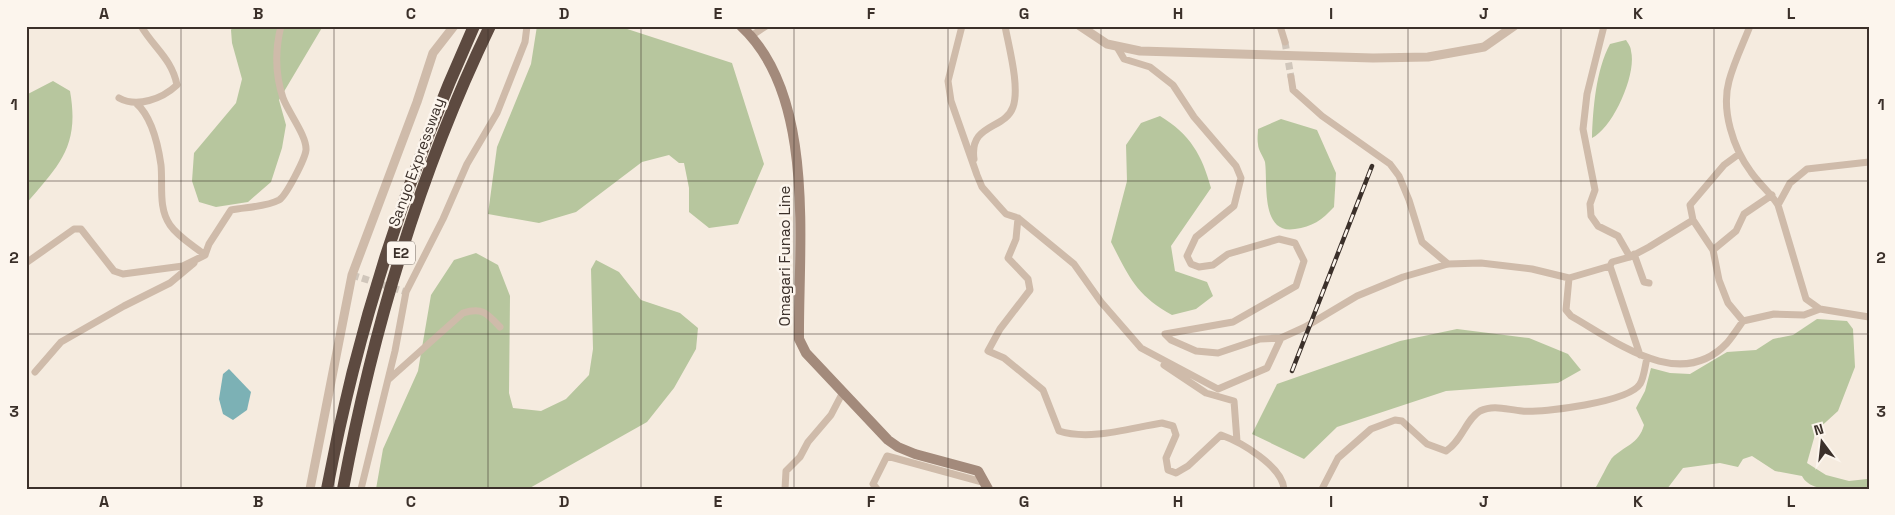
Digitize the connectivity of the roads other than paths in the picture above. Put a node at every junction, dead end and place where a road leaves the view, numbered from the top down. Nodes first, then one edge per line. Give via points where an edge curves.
1 (141, 26) edge
2 (281, 26) edge
3 (454, 26) edge
4 (474, 26) edge
5 (490, 26) edge
6 (527, 26) edge
7 (740, 26) edge
8 (766, 26) edge
9 (962, 26) edge
10 (1005, 26) edge
11 (1080, 26) edge
12 (1280, 26) edge
13 (1514, 26) edge
14 (1604, 26) edge
15 (1750, 26) edge
16 (751, 36) junction
17 (1285, 42) tunnel mouth
18 (1117, 47) junction
19 (1291, 78) tunnel mouth
20 (119, 98) dead end
21 (136, 102) junction
22 (1739, 154) junction
23 (1869, 162) edge
24 (977, 175) junction
25 (1772, 195) junction
26 (1778, 205) junction
27 (1018, 218) junction
28 (1693, 220) junction
29 (1713, 250) junction
30 (1632, 255) junction
31 (202, 257) junction
32 (26, 264) edge
33 (1448, 264) junction
34 (1610, 266) junction
35 (1570, 278) junction
36 (1649, 283) dead end
37 (1820, 309) junction
38 (1867, 318) edge
39 (1743, 321) junction
40 (500, 327) dead end
41 (1280, 338) junction
42 (1643, 357) junction
43 (1164, 362) junction
44 (35, 372) dead end
45 (387, 380) junction
46 (843, 392) junction
47 (1237, 441) junction
48 (987, 486) edge
49 (310, 489) edge
50 (327, 489) edge
51 (343, 489) edge
52 (361, 489) edge
53 (785, 489) edge
54 (877, 489) edge
55 (1284, 489) edge
56 (1322, 489) edge

1 - 21 street via 166,56 177,85 160,97
2 - 31 street via 275,54 279,80 306,151 285,197 277,202 231,210
3 - 49 street via 433,53 352,275
4 - 50 highway, Sanyo Expressway / E2 via 444,93 383,259 351,374
5 - 51 highway, Sanyo Expressway / E2 via 452,113 397,263 365,377
6 - 45 street via 525,42 496,113 467,164 406,292
7 - 16 main road, Omagari Funao Line
8 - 16 street
9 - 24 street via 948,87
10 - 24 street via 1013,74 1014,105 1009,115 989,126 976,141
11 - 18 street via 1094,37
12 - 17 street
13 - 18 street via 1484,47 1428,57 1188,53
14 - 30 street via 1587,94 1583,129 1595,190 1590,196 1591,216 1598,226 1618,236
15 - 22 street via 1729,81 1726,104
16 - 46 main road, Omagari Funao Line via 769,64 793,133 800,222 799,339 806,353
18 - 41 street via 1124,59 1150,66 1172,85 1194,117 1236,166 1241,178 1230,212 1206,228 1190,246 1187,256 1191,264 1199,267 1212,264 1228,254 1279,239 1295,243 1304,261 1296,286 1233,322 1165,334 1196,351 1218,353 1260,339
19 - 33 street via 1294,90 1322,116 1390,164 1409,200 1422,242
20 - 21 street
21 - 31 street via 149,121 157,146 164,211 170,226
22 - 25 street
22 - 28 street via 1724,165 1690,205
23 - 26 street via 1807,169 1790,183
24 - 27 street via 982,186 1006,214
25 - 26 street
25 - 29 street via 1744,214 1736,231
26 - 37 street via 1806,299
27 - 43 street via 1074,264 1133,341
27 - 47 street via 1016,239 1008,258 1028,279 1030,290 1000,329 988,351 1004,358 1043,390 1059,431 1090,434 1162,423 1173,426 1176,435 1166,458 1168,470 1176,473 1221,435
28 - 29 street
28 - 30 street
29 - 39 street via 1728,303
30 - 34 street via 1612,262
30 - 36 street via 1644,282
31 - 32 street via 183,266 123,274 114,271 81,229 74,229
31 - 44 street via 170,283 62,342
33 - 35 street via 1490,264
33 - 41 street via 1357,296
34 - 35 street
34 - 42 street
35 - 42 street via 1566,310 1571,316
37 - 38 street
37 - 39 street via 1804,315 1774,314
39 - 42 street via 1726,344 1705,358 1666,364
40 - 45 street via 481,310 463,313
41 - 43 street via 1267,368 1218,389
42 - 56 street via 1640,384 1633,391 1588,405 1523,411 1495,407 1480,411 1446,451 1427,444 1402,422 1395,420 1371,429 1338,458
43 - 47 street via 1165,368 1206,393 1234,401
45 - 52 street
46 - 48 main road, Omagari Funao Line via 898,447 978,471
46 - 53 street via 831,415 786,471
47 - 55 street via 1275,470 1284,483
48 - 54 street via 887,456 873,484

